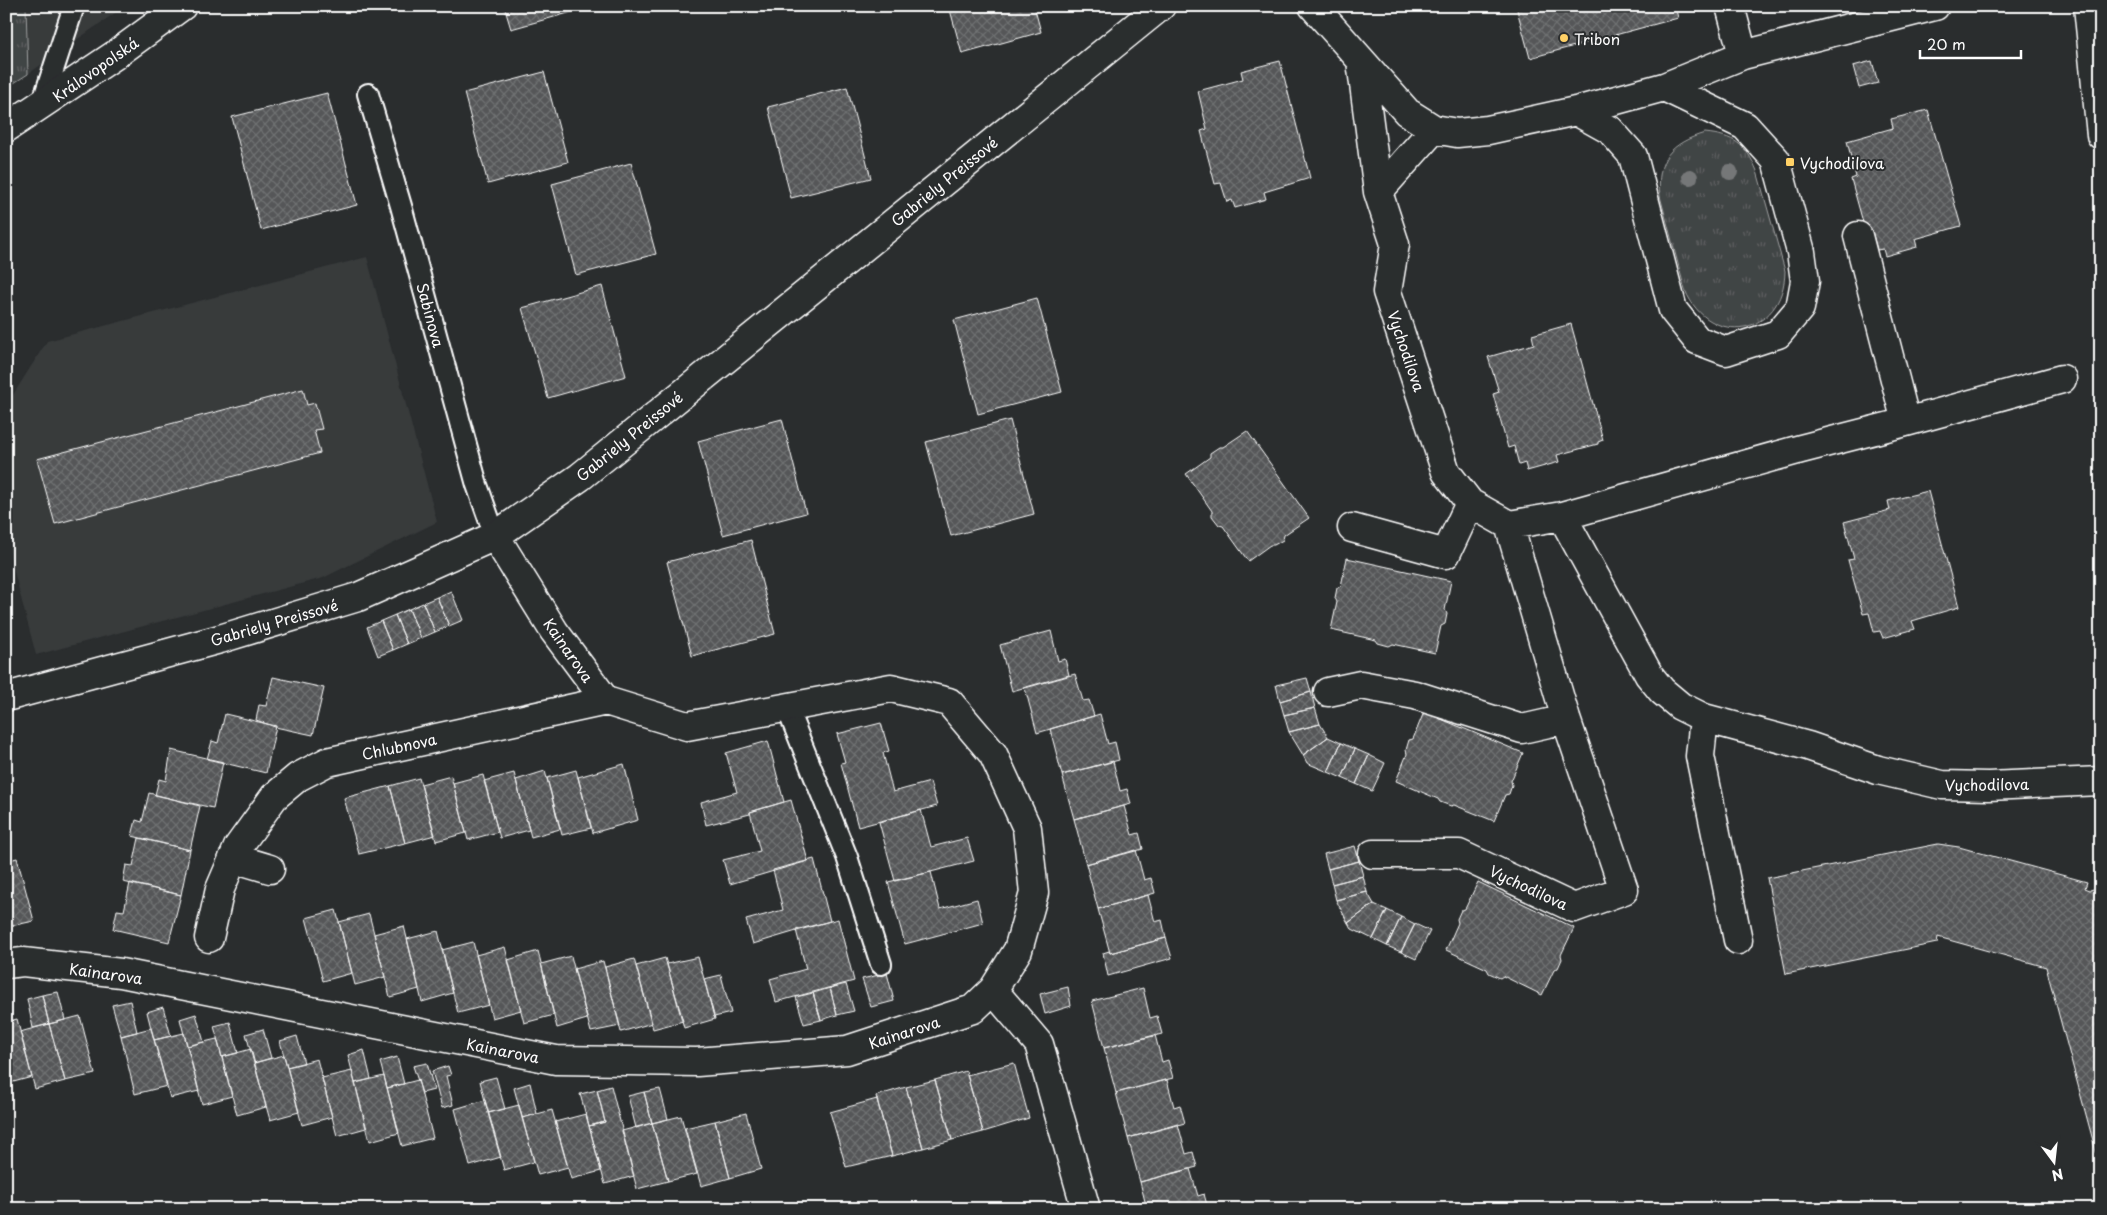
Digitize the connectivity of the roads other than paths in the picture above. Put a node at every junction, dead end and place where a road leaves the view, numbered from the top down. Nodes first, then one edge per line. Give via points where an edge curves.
1 (74, 6) edge
2 (182, 6) edge
3 (1161, 6) edge
4 (1313, 6) edge
5 (1730, 6) edge
6 (2088, 6) edge
7 (1931, 7) edge
8 (1743, 54) junction
9 (1361, 62) junction
10 (1664, 87) junction
11 (368, 94) dead end
12 (41, 106) junction
13 (1576, 111) junction
14 (6, 128) edge
15 (1434, 129) junction
16 (2101, 136) edge
17 (1378, 192) junction
18 (1858, 236) dead end
19 (2062, 379) dead end
20 (1906, 422) junction
21 (1470, 503) junction
22 (1562, 516) junction
23 (1508, 526) junction
24 (1352, 528) dead end
25 (496, 536) junction
26 (1328, 692) dead end
27 (6, 696) edge
28 (606, 701) junction
29 (788, 708) junction
30 (1704, 718) junction
31 (1566, 719) junction
32 (2101, 781) edge
33 (1373, 854) dead end
34 (233, 858) junction
35 (270, 869) dead end
36 (209, 938) dead end
37 (1738, 940) dead end
38 (6, 964) edge
39 (881, 964) dead end
40 (993, 990) junction
41 (1086, 1209) edge

1 - 12 lane
2 - 12 street, Královopolská
3 - 25 street, Gabriely Preissové via 580,477
4 - 9 street
5 - 8 street
6 - 16 street
7 - 8 street
8 - 10 street
9 - 15 street via 1406,112
9 - 17 street, Vychodilova
10 - 13 street
10 - 13 street via 1745,126 1776,160 1801,252 1805,281 1800,308 1778,334 1726,352 1697,340 1673,310 1633,156 1610,130
11 - 25 lane, Sabinova via 477,485
12 - 14 street, Královopolská
13 - 15 street via 1488,130 1457,133
15 - 17 street
17 - 21 street, Vychodilova via 1395,244 1387,292 1446,472
18 - 20 street
19 - 20 street
20 - 22 street
21 - 23 street, Vychodilova
21 - 24 street via 1446,554
22 - 23 street
22 - 30 street, Vychodilova via 1649,675 1680,706
23 - 31 street, Vychodilova
25 - 27 street, Gabriely Preissové via 358,597 220,639
25 - 28 street, Kainarova via 554,631
26 - 31 street via 1361,685 1415,695 1522,730
28 - 29 street, Kainarova via 687,726
28 - 34 street, Chlubnova via 328,762 298,777 274,797
29 - 39 lane via 846,857
29 - 40 street, Kainarova via 891,688 949,702 993,754 1027,828 1034,893 1018,950
30 - 32 street, Vychodilova via 1808,746 1878,770 1942,785
30 - 37 street via 1700,756
31 - 33 street, Vychodilova via 1624,890 1574,908 1459,854
34 - 35 street
34 - 36 street, Chlubnova via 220,889
38 - 40 street, Kainarova via 23,962 121,973 556,1060 698,1062 847,1050 973,1009
40 - 41 street via 1039,1044

